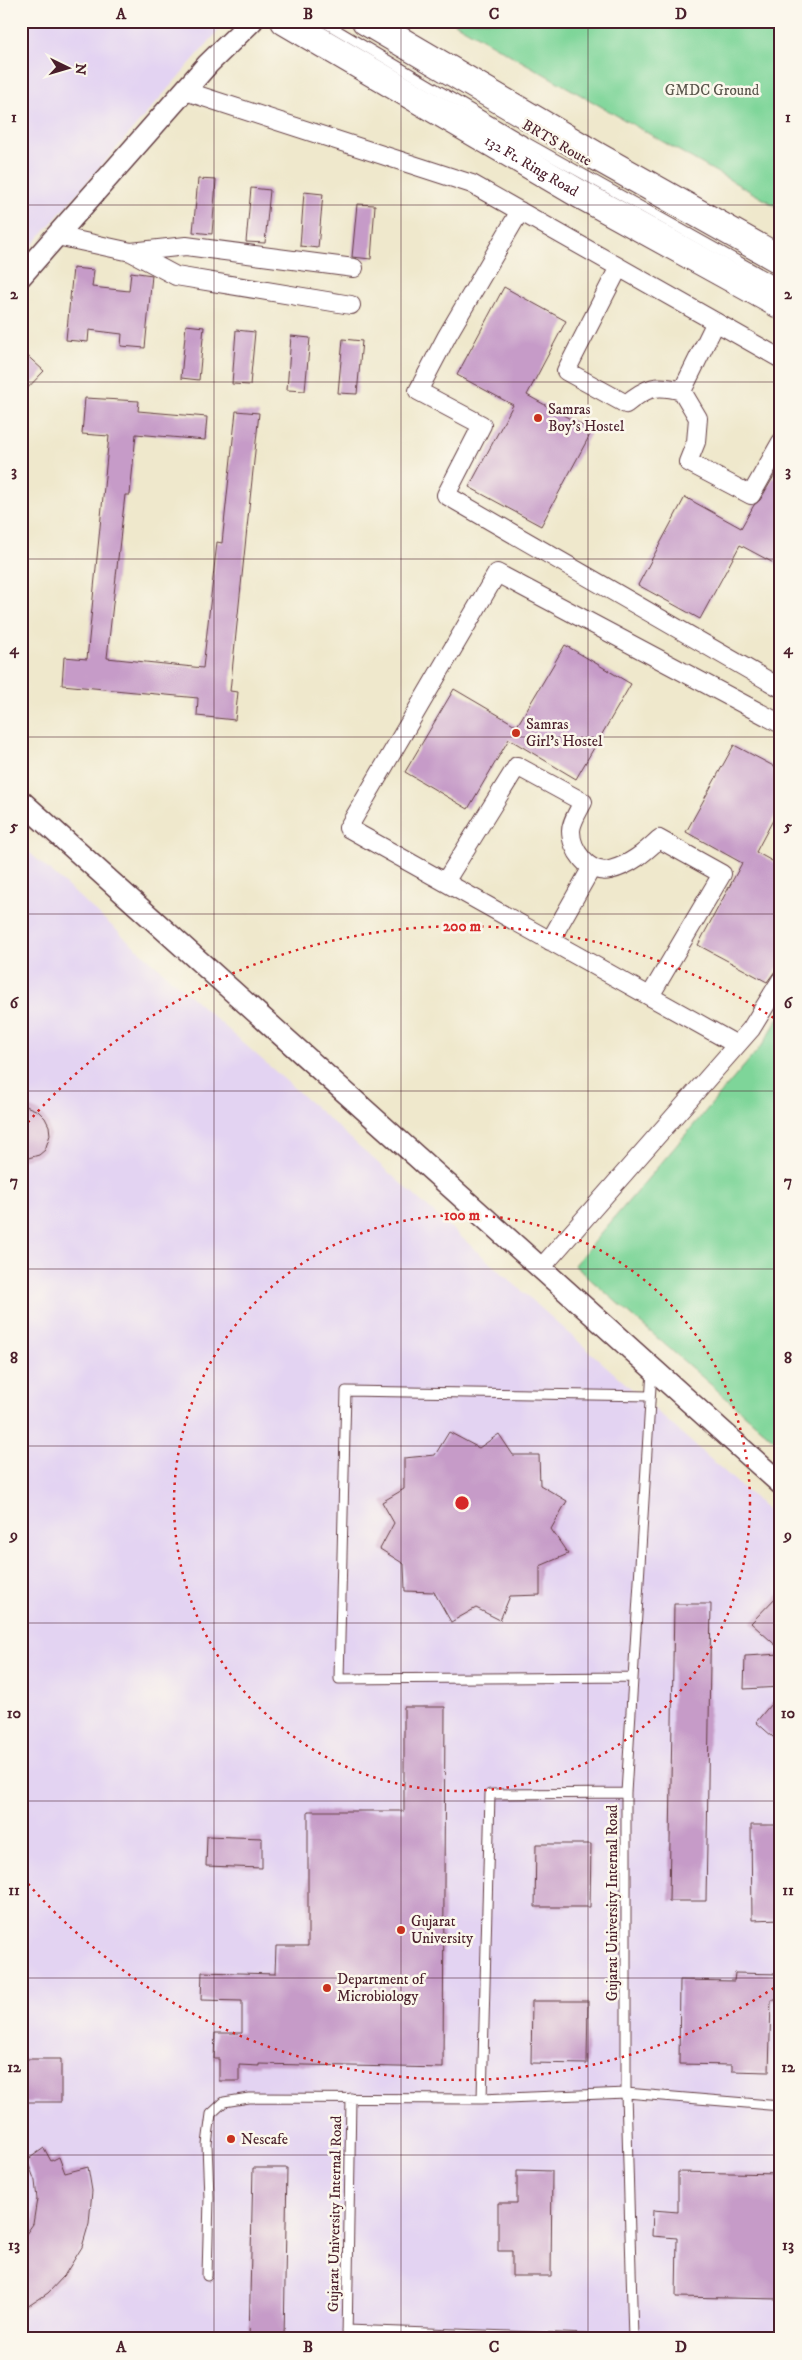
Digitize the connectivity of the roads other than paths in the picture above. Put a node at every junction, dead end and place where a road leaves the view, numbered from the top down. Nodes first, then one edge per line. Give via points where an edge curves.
1 (252, 21) edge
2 (285, 21) edge
3 (322, 21) edge
4 (366, 21) edge
5 (185, 91) junction
6 (520, 211) junction
7 (56, 236) junction
8 (131, 252) junction
9 (781, 260) edge
10 (619, 267) junction
11 (354, 268) dead end
12 (21, 276) edge
13 (781, 285) edge
14 (351, 305) dead end
15 (781, 305) edge
16 (716, 322) junction
17 (781, 359) edge
18 (682, 391) junction
19 (781, 442) edge
20 (781, 685) edge
21 (781, 724) edge
22 (21, 801) edge
23 (592, 867) junction
24 (444, 882) junction
25 (550, 941) junction
26 (781, 980) edge
27 (650, 996) junction
28 (737, 1045) junction
29 (541, 1268) junction
30 (652, 1368) junction
31 (650, 1396) junction
32 (781, 1484) edge
33 (633, 1677) junction
34 (626, 1793) junction
35 (626, 2093) junction
36 (351, 2098) junction
37 (482, 2099) junction
38 (781, 2106) edge
39 (207, 2276) dead end
40 (347, 2334) edge
41 (586, 2339) edge
42 (633, 2339) edge

1 - 5 street
2 - 15 main road, 132 Ft. Ring Road via 578,193
3 - 13 lane, BRTS Route via 524,141
4 - 9 main road
5 - 6 street via 472,184
5 - 7 street
6 - 10 street
6 - 20 street via 418,391 482,425 446,495 779,687
7 - 8 street
7 - 12 street
8 - 11 street via 186,246
8 - 14 street via 176,276
10 - 16 street
10 - 18 street via 566,371 626,404 643,390 663,386
16 - 17 street
16 - 18 street
18 - 19 street via 698,418 696,442 688,462 751,495
21 - 24 street via 497,572 348,828
22 - 29 street
23 - 24 street via 575,852 570,829 583,802 517,766
23 - 25 street
23 - 27 street via 608,871 636,860 658,839 722,874
24 - 25 street
25 - 27 street
26 - 28 street via 751,1029
27 - 28 street
28 - 29 street
29 - 30 street
30 - 31 lane
30 - 32 street
31 - 33 lane
31 - 33 lane via 346,1391 339,1679
33 - 34 lane
34 - 35 lane, Gujarat University Internal Road
34 - 37 lane, Gujarat University Internal Road via 490,1794
35 - 37 lane, Gujarat University Internal Road
35 - 38 lane
35 - 42 lane, Gujarat University Internal Road
36 - 37 lane, Gujarat University Internal Road
36 - 39 lane, Gujarat University Internal Road via 249,2098 224,2102 212,2114 207,2144
36 - 40 lane, Gujarat University Internal Road
40 - 41 lane, Gujarat University Internal Road

